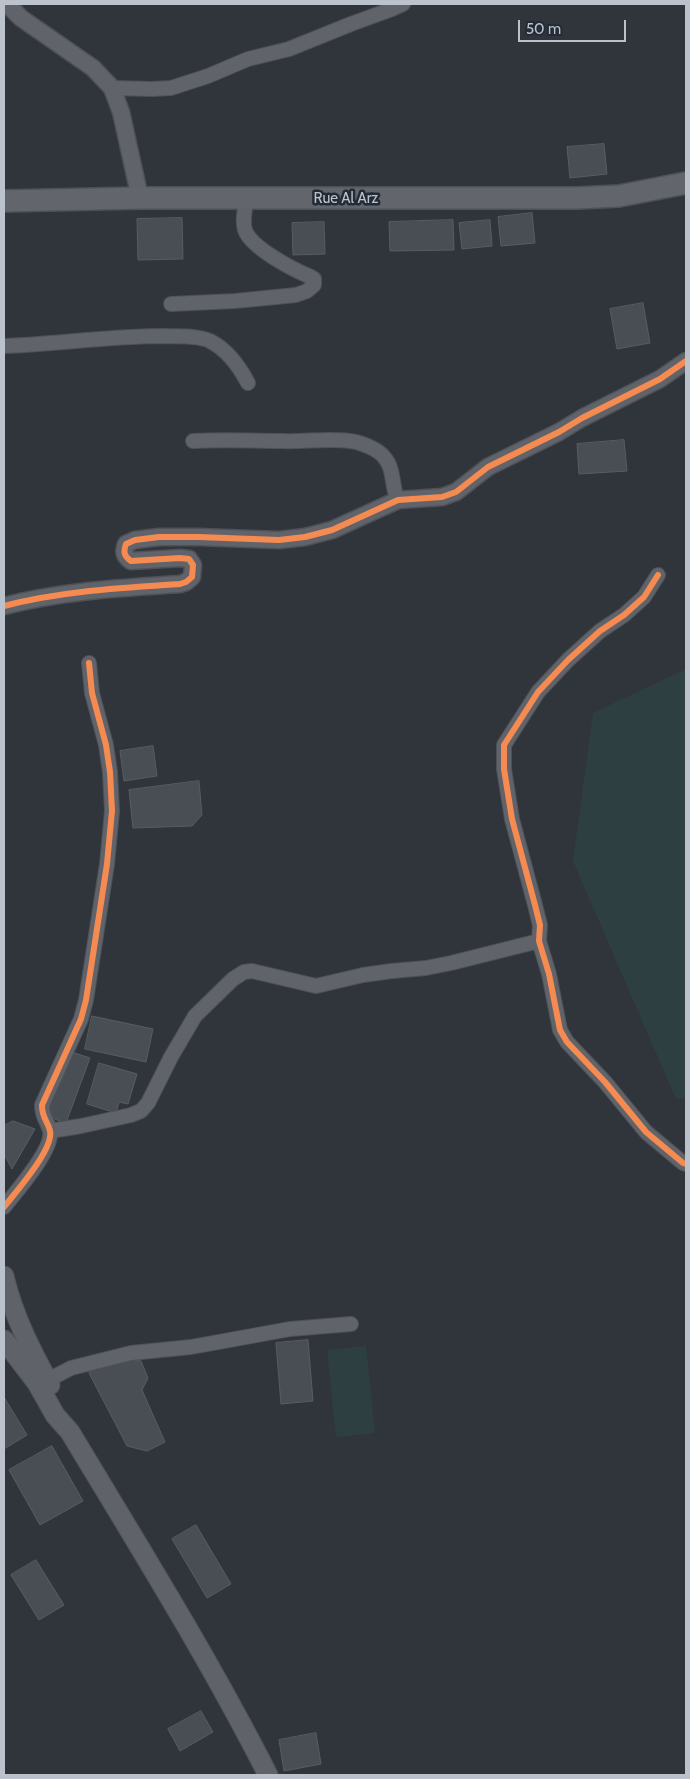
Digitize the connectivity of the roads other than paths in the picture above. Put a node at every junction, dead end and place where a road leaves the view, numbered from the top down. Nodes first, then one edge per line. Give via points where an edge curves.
1 (7, 4) edge
2 (403, 4) edge
3 (112, 88) junction
4 (686, 183) edge
5 (140, 198) junction
6 (247, 199) junction
7 (4, 201) edge
8 (171, 304) dead end
9 (4, 346) edge
10 (686, 361) edge
11 (248, 383) dead end
12 (193, 442) dead end
13 (398, 500) junction
14 (658, 575) dead end
15 (4, 606) edge
16 (88, 663) dead end
17 (538, 941) junction
18 (50, 1131) junction
19 (686, 1164) edge
20 (4, 1207) edge
21 (4, 1276) edge
22 (7, 1300) edge
23 (351, 1324) dead end
24 (12, 1328) edge
25 (7, 1349) edge
26 (48, 1380) junction
27 (70, 1432) junction
28 (268, 1775) edge

1 - 3 street via 21,18 93,68
2 - 3 street via 289,49 248,59 171,88
3 - 5 street via 121,112
4 - 6 main road, Rue Al Arz via 619,196 577,198
5 - 6 main road, Rue Al Arz
5 - 7 main road, Rue Al Arz
6 - 8 street via 244,227 250,238 280,261 314,279 314,285 296,295
9 - 11 street via 132,336 189,337 212,342 224,351 240,368
10 - 13 street via 660,379 488,467 456,492 442,497
12 - 13 street via 226,439 330,440 363,444 387,460
13 - 15 street via 332,530 305,537 279,540 168,537 135,540 126,544 124,550 131,561 189,559 193,565 192,577 180,584 59,594
14 - 17 street via 644,597 600,631 538,692 504,745 504,769 512,819 540,925
16 - 18 street via 92,693 106,745 112,811 104,889 86,1000 81,1019 42,1105 43,1117
17 - 18 street via 451,963 362,975 316,986 252,971 244,972 195,1016 141,1111
17 - 19 street via 549,974 560,1030 567,1042 646,1132
18 - 20 street via 50,1140 42,1155
21 - 22 main road
22 - 24 main road
23 - 26 street via 290,1329 191,1347 131,1353 71,1368
24 - 26 main road
25 - 27 main road via 37,1383
26 - 27 main road
27 - 28 main road via 187,1627

